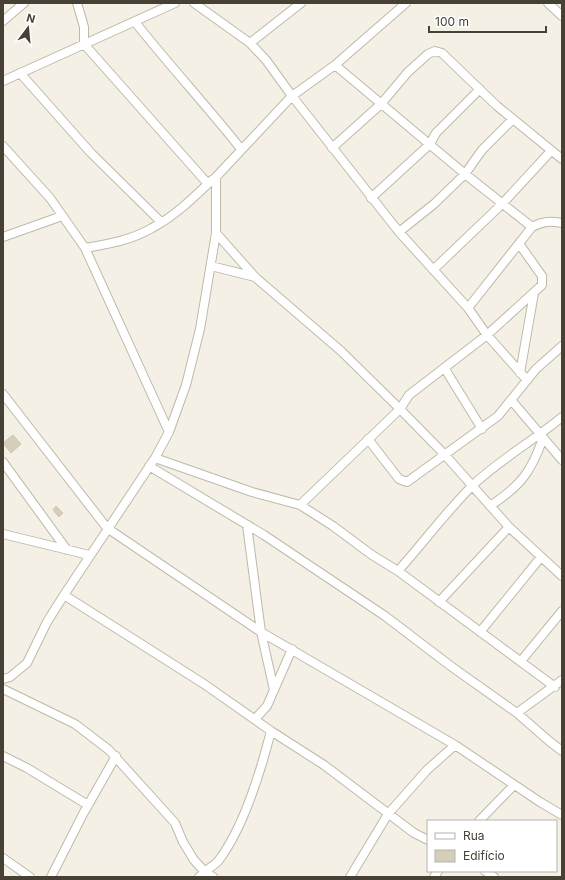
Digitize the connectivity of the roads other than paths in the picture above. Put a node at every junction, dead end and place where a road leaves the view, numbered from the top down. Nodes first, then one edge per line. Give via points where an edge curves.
1 (77, 3) edge
2 (175, 3) edge
3 (194, 3) edge
4 (301, 3) edge
5 (406, 3) edge
6 (548, 3) edge
7 (21, 4) edge
8 (562, 16) edge
9 (3, 21) edge
10 (135, 22) junction
11 (250, 43) junction
12 (84, 44) junction
13 (335, 65) junction
14 (20, 73) junction
15 (3, 81) edge
16 (480, 89) junction
17 (292, 96) junction
18 (381, 104) junction
19 (513, 119) junction
20 (430, 144) junction
21 (3, 146) edge
22 (332, 148) junction
23 (241, 150) junction
24 (551, 151) junction
25 (562, 159) edge
26 (465, 174) junction
27 (216, 177) junction
28 (208, 184) junction
29 (371, 198) junction
30 (502, 204) junction
31 (62, 216) junction
32 (162, 222) junction
33 (562, 223) edge
34 (532, 227) junction
35 (399, 232) junction
36 (216, 233) junction
37 (3, 237) edge
38 (520, 245) junction
39 (85, 248) junction
40 (211, 266) junction
41 (433, 270) junction
42 (255, 277) junction
43 (534, 293) junction
44 (468, 308) junction
45 (487, 335) junction
46 (562, 346) edge
47 (445, 369) junction
48 (520, 373) junction
49 (526, 380) junction
50 (3, 394) edge
51 (512, 401) junction
52 (400, 409) junction
53 (562, 417) edge
54 (482, 429) junction
55 (169, 432) junction
56 (542, 436) junction
57 (368, 439) junction
58 (445, 455) junction
59 (155, 458) junction
60 (562, 460) edge
61 (3, 462) edge
62 (149, 466) junction
63 (472, 486) junction
64 (300, 505) junction
65 (490, 506) junction
66 (247, 525) junction
67 (107, 528) junction
68 (509, 528) junction
69 (3, 534) edge
70 (67, 550) junction
71 (89, 555) junction
72 (541, 558) junction
73 (398, 571) junction
74 (562, 576) edge
75 (64, 595) junction
76 (439, 602) junction
77 (562, 611) edge
78 (261, 632) junction
79 (480, 632) junction
80 (292, 649) junction
81 (521, 661) junction
82 (3, 679) edge
83 (562, 680) edge
84 (555, 686) junction
85 (3, 689) edge
86 (274, 690) junction
87 (266, 706) junction
88 (517, 713) junction
89 (255, 719) junction
90 (268, 729) junction
91 (456, 744) junction
92 (562, 751) edge
93 (3, 756) edge
94 (116, 756) junction
95 (514, 785) junction
96 (88, 805) junction
97 (388, 814) junction
98 (562, 815) edge
99 (480, 820) edge
100 (427, 840) edge
101 (3, 858) edge
102 (202, 875) edge
103 (30, 877) edge
104 (51, 877) edge
105 (213, 877) edge
106 (350, 877) edge

1 - 12 street via 84,28
2 - 10 street
3 - 11 street
4 - 11 street
5 - 13 street
6 - 8 street
7 - 9 street
10 - 12 street
10 - 23 street
11 - 17 street
12 - 14 street
12 - 28 street
13 - 17 street
13 - 18 street
14 - 15 street
14 - 32 street via 92,154
16 - 18 street via 442,53 435,51 408,72
16 - 19 street
16 - 20 street via 436,133
17 - 22 street
17 - 23 street
18 - 20 street
18 - 22 street
19 - 24 street
19 - 26 street via 478,155
20 - 26 street
20 - 29 street
21 - 31 street via 50,198
22 - 29 street
23 - 27 street
24 - 25 street
24 - 30 street
26 - 30 street
26 - 35 street via 434,204
27 - 28 street
27 - 36 street
28 - 32 street via 184,207
29 - 35 street
30 - 34 street
30 - 41 street
31 - 37 street
31 - 39 street
32 - 39 street via 152,229 117,242
33 - 34 street via 541,222
34 - 38 street
35 - 41 street
36 - 40 street
36 - 42 street
38 - 43 street via 542,276 542,285
38 - 44 street
39 - 55 street
40 - 42 street
40 - 55 street via 200,329 186,385
41 - 44 street
42 - 52 street via 341,351
43 - 45 street
43 - 48 street
44 - 45 street
45 - 47 street
45 - 48 street
46 - 49 street
47 - 52 street via 409,395
47 - 54 street
48 - 49 street
49 - 51 street
50 - 67 street
51 - 54 street
51 - 56 street
52 - 57 street
52 - 58 street
53 - 56 street
54 - 58 street
55 - 59 street
56 - 60 street
56 - 63 street via 493,468
56 - 65 street via 533,463 522,480 512,491
57 - 58 street via 402,481 406,482
57 - 64 street
58 - 63 street
59 - 62 street
59 - 64 street via 252,492
61 - 70 street
62 - 66 street
62 - 67 street
63 - 65 street
63 - 73 street
64 - 73 street
65 - 68 street
66 - 78 street
66 - 88 street via 385,616
67 - 71 street
67 - 78 street
68 - 72 street
68 - 76 street
69 - 70 street
70 - 71 street
71 - 75 street
72 - 74 street
72 - 79 street
73 - 76 street
75 - 82 street via 47,622 27,663 10,677
75 - 89 street
76 - 79 street
77 - 81 street
78 - 80 street
78 - 86 street
79 - 81 street
80 - 86 street
80 - 91 street
81 - 84 street
83 - 84 street
84 - 88 street
85 - 94 street via 75,724
86 - 87 street
87 - 89 street
87 - 90 street
88 - 92 street
89 - 90 street
90 - 97 street via 324,765
90 - 102 street via 254,786 239,825 218,862
91 - 95 street
91 - 97 street via 427,770
93 - 96 street
94 - 96 street
94 - 102 street via 175,823
95 - 98 street
95 - 99 street
96 - 104 street
97 - 100 street
97 - 106 street
101 - 103 street
102 - 105 street

